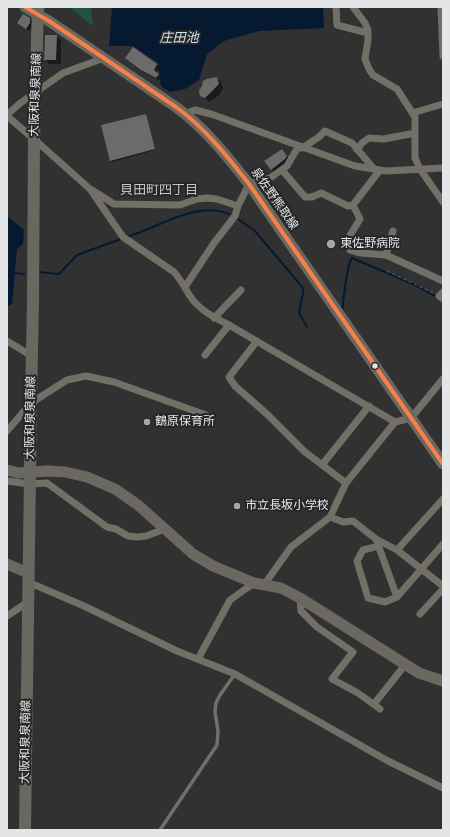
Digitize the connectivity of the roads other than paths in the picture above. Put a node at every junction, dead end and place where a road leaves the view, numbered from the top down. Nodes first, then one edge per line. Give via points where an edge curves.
1 (25, 7) edge
2 (336, 7) edge
3 (354, 7) edge
4 (441, 7) edge
5 (38, 10) edge
6 (368, 33) junction
7 (443, 56) edge
8 (104, 58) junction
9 (36, 94) junction
10 (443, 104) edge
11 (412, 113) junction
12 (185, 114) junction
13 (7, 115) edge
14 (415, 133) junction
15 (34, 139) junction
16 (300, 147) junction
17 (357, 150) junction
18 (443, 168) edge
19 (420, 169) junction
20 (282, 170) junction
21 (377, 170) junction
22 (249, 184) junction
23 (90, 189) junction
24 (443, 202) edge
25 (353, 205) junction
26 (238, 206) junction
27 (393, 231) dead end
28 (346, 242) dead end
29 (350, 250) dead end
30 (386, 255) junction
31 (443, 281) edge
32 (185, 288) junction
33 (241, 290) dead end
34 (214, 318) junction
35 (229, 325) junction
36 (256, 341) junction
37 (7, 342) edge
38 (205, 355) dead end
39 (32, 356) junction
40 (443, 379) edge
41 (31, 403) junction
42 (369, 406) junction
43 (206, 415) dead end
44 (411, 418) junction
45 (395, 422) junction
46 (7, 431) edge
47 (443, 464) edge
48 (322, 465) junction
49 (7, 470) edge
50 (30, 478) junction
51 (7, 481) edge
52 (346, 484) junction
53 (443, 499) edge
54 (330, 517) junction
55 (165, 529) junction
56 (378, 542) junction
57 (443, 544) edge
58 (397, 550) junction
59 (7, 564) edge
60 (422, 568) junction
61 (7, 573) edge
62 (28, 578) junction
63 (259, 584) junction
64 (443, 588) edge
65 (397, 597) junction
66 (300, 598) junction
67 (28, 602) junction
68 (420, 614) dead end
69 (7, 616) edge
70 (198, 659) junction
71 (405, 665) junction
72 (235, 674) junction
73 (443, 681) edge
74 (443, 788) edge
75 (25, 830) edge
76 (160, 830) edge

1 - 5 main road, 泉佐野熊取線
2 - 6 street via 337,25
3 - 6 street via 365,23
4 - 7 street
5 - 8 main road, 泉佐野熊取線
5 - 9 main road, 大阪和泉泉南線
6 - 11 street via 365,59 369,69 373,75 397,89
8 - 9 street via 63,73
8 - 12 main road, 泉佐野熊取線
9 - 13 street
9 - 15 main road, 大阪和泉泉南線
10 - 11 street
11 - 14 street via 415,117
12 - 16 street via 196,110 211,114
12 - 22 main road, 泉佐野熊取線 via 208,135
13 - 15 street
14 - 17 street via 369,138
14 - 19 street via 415,158
15 - 23 street
15 - 39 main road, 大阪和泉泉南線
16 - 17 street via 325,131 352,143
16 - 20 street
16 - 21 street via 355,166
17 - 21 street
18 - 19 street
19 - 21 street
19 - 24 street
20 - 22 street via 270,178
20 - 25 street via 305,197 321,193 348,206
21 - 25 street
22 - 26 street
22 - 44 main road, 泉佐野熊取線
23 - 26 street via 114,204 180,205 207,198
23 - 32 street via 122,237 174,272
25 - 28 street via 360,219
26 - 32 street via 234,216
27 - 30 street
29 - 30 street
30 - 31 street
32 - 34 street via 195,302
33 - 34 street
34 - 35 street
35 - 36 street
35 - 38 street
36 - 42 street
36 - 48 street via 229,377 235,386
37 - 39 street
39 - 41 main road, 大阪和泉泉南線
40 - 44 street
41 - 43 street via 67,380 86,376 114,382
41 - 46 street
41 - 50 main road, 大阪和泉泉南線
42 - 45 street
42 - 48 street
44 - 45 street
44 - 47 main road, 泉佐野熊取線
45 - 52 street
48 - 52 street
49 - 50 main road
50 - 51 street
50 - 55 main road via 47,471 87,477 115,489
50 - 55 street via 53,486 107,527 128,536 146,536
50 - 62 main road, 大阪和泉泉南線
52 - 54 street
53 - 58 street
54 - 56 street via 343,522 353,521
54 - 63 street via 291,547
55 - 63 main road via 193,554 213,566
56 - 58 street
56 - 65 street
56 - 65 street via 363,550 357,561 368,598 385,602
57 - 60 street
58 - 60 street
59 - 62 main road
60 - 64 street
60 - 65 street
61 - 62 main road via 20,574
62 - 67 main road, 大阪和泉泉南線
62 - 70 street
63 - 66 main road via 281,588
63 - 70 street via 230,600
64 - 68 street
66 - 71 main road
66 - 71 street via 301,611 317,627 353,652 332,679 377,707
67 - 69 street
67 - 75 main road, 大阪和泉泉南線
70 - 72 street
71 - 73 main road
72 - 74 street via 388,761
72 - 76 lane via 216,703 217,744

